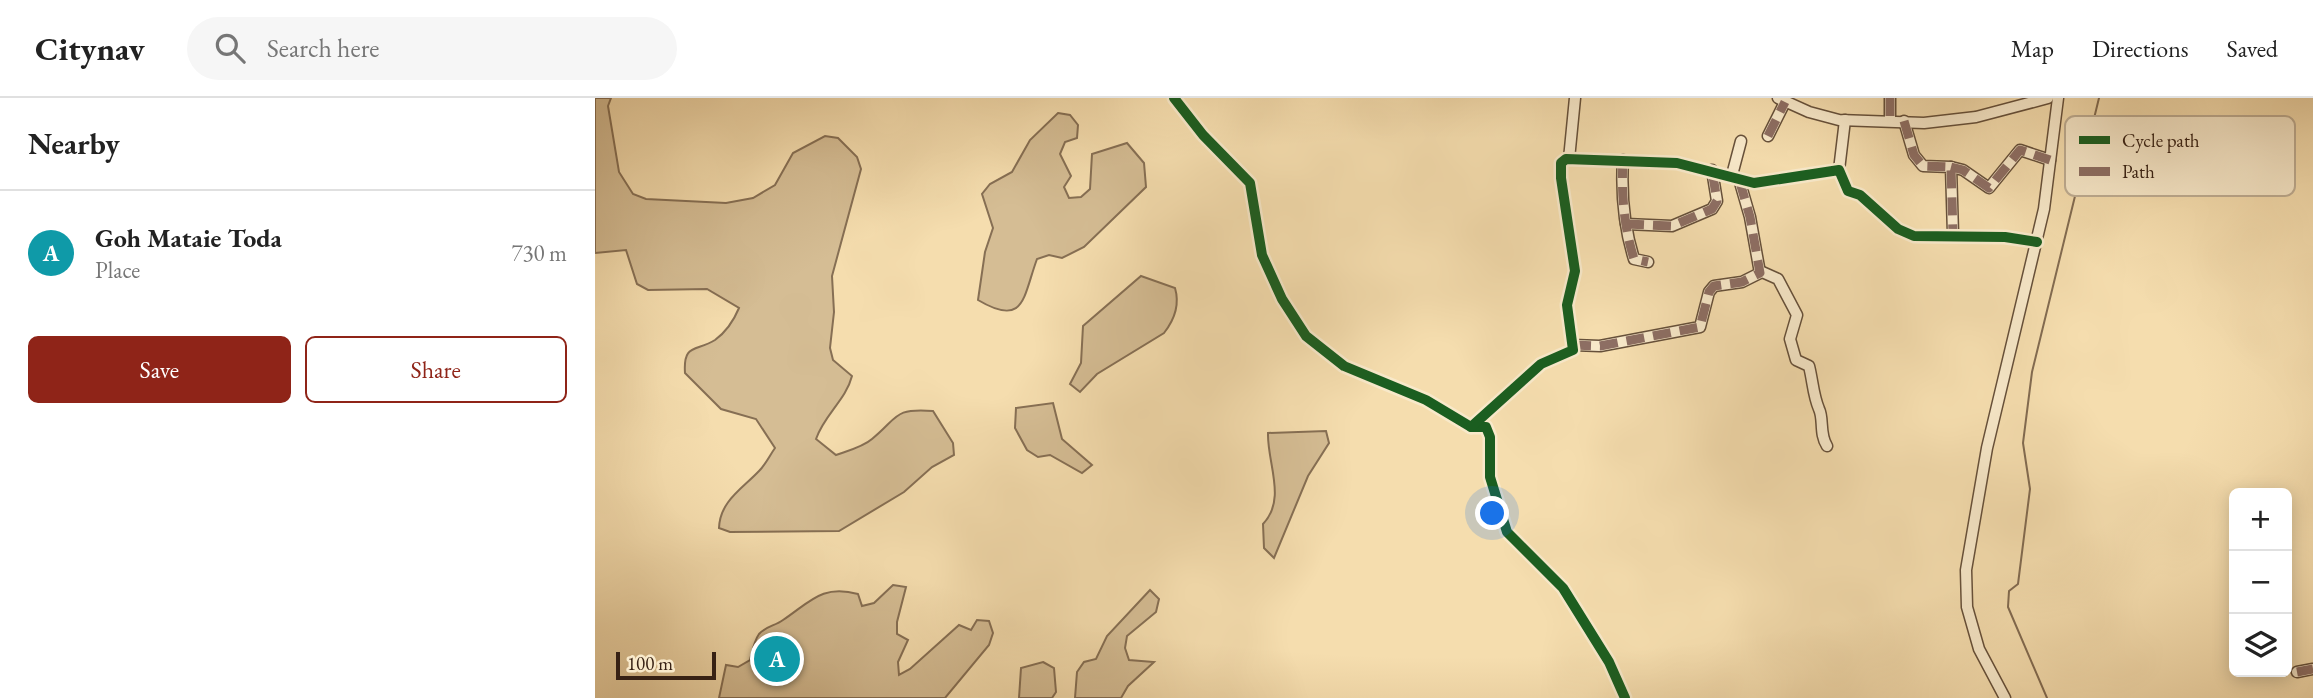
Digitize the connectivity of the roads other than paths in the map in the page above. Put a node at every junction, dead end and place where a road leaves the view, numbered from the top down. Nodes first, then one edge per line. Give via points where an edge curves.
1 (1174, 98) edge
2 (1575, 98) edge
3 (1890, 98) edge
4 (2048, 98) edge
5 (2058, 98) edge
6 (1780, 99) edge
7 (1845, 120) junction
8 (1890, 120) junction
9 (1904, 121) junction
10 (1767, 135) dead end
11 (1741, 141) dead end
12 (1569, 159) junction
13 (1623, 160) junction
14 (2050, 160) junction
15 (1951, 167) junction
16 (1712, 170) junction
17 (1839, 170) junction
18 (1735, 177) junction
19 (1626, 224) junction
20 (1953, 234) junction
21 (2037, 242) junction
22 (1648, 262) dead end
23 (1761, 271) junction
24 (1573, 345) junction
25 (1471, 426) junction
26 (1827, 446) dead end
27 (2313, 669) edge
28 (2297, 672) dead end
29 (1625, 698) edge
30 (2005, 698) edge

1 - 25 street via 1250,183 1262,255 1306,336 1344,366 1426,400
2 - 12 street
3 - 8 street
4 - 9 street via 1958,120
5 - 14 street
6 - 7 street
6 - 10 street
7 - 8 street
7 - 17 street
8 - 9 street
9 - 15 street via 1914,155 1923,166
11 - 18 street
12 - 13 street
12 - 24 street via 1561,163 1561,178 1574,265 1567,305
13 - 16 street
13 - 19 street
14 - 15 street via 2020,150 1989,188
14 - 21 street
15 - 20 street
16 - 18 street
16 - 19 street via 1717,201 1712,209 1672,226
17 - 18 street via 1766,183
17 - 20 street via 1848,191 1860,195 1898,229 1914,236
18 - 23 street
19 - 22 street via 1634,259
20 - 21 street
21 - 30 street via 1986,448 1966,570 1967,607 1979,649
23 - 24 street via 1742,282 1714,286 1700,327 1600,346
23 - 26 street via 1778,279 1797,315 1791,348 1796,360 1809,366
24 - 25 street via 1571,352 1541,364
25 - 29 street via 1486,427 1490,437 1490,477 1507,531 1563,588 1609,662
27 - 28 street

